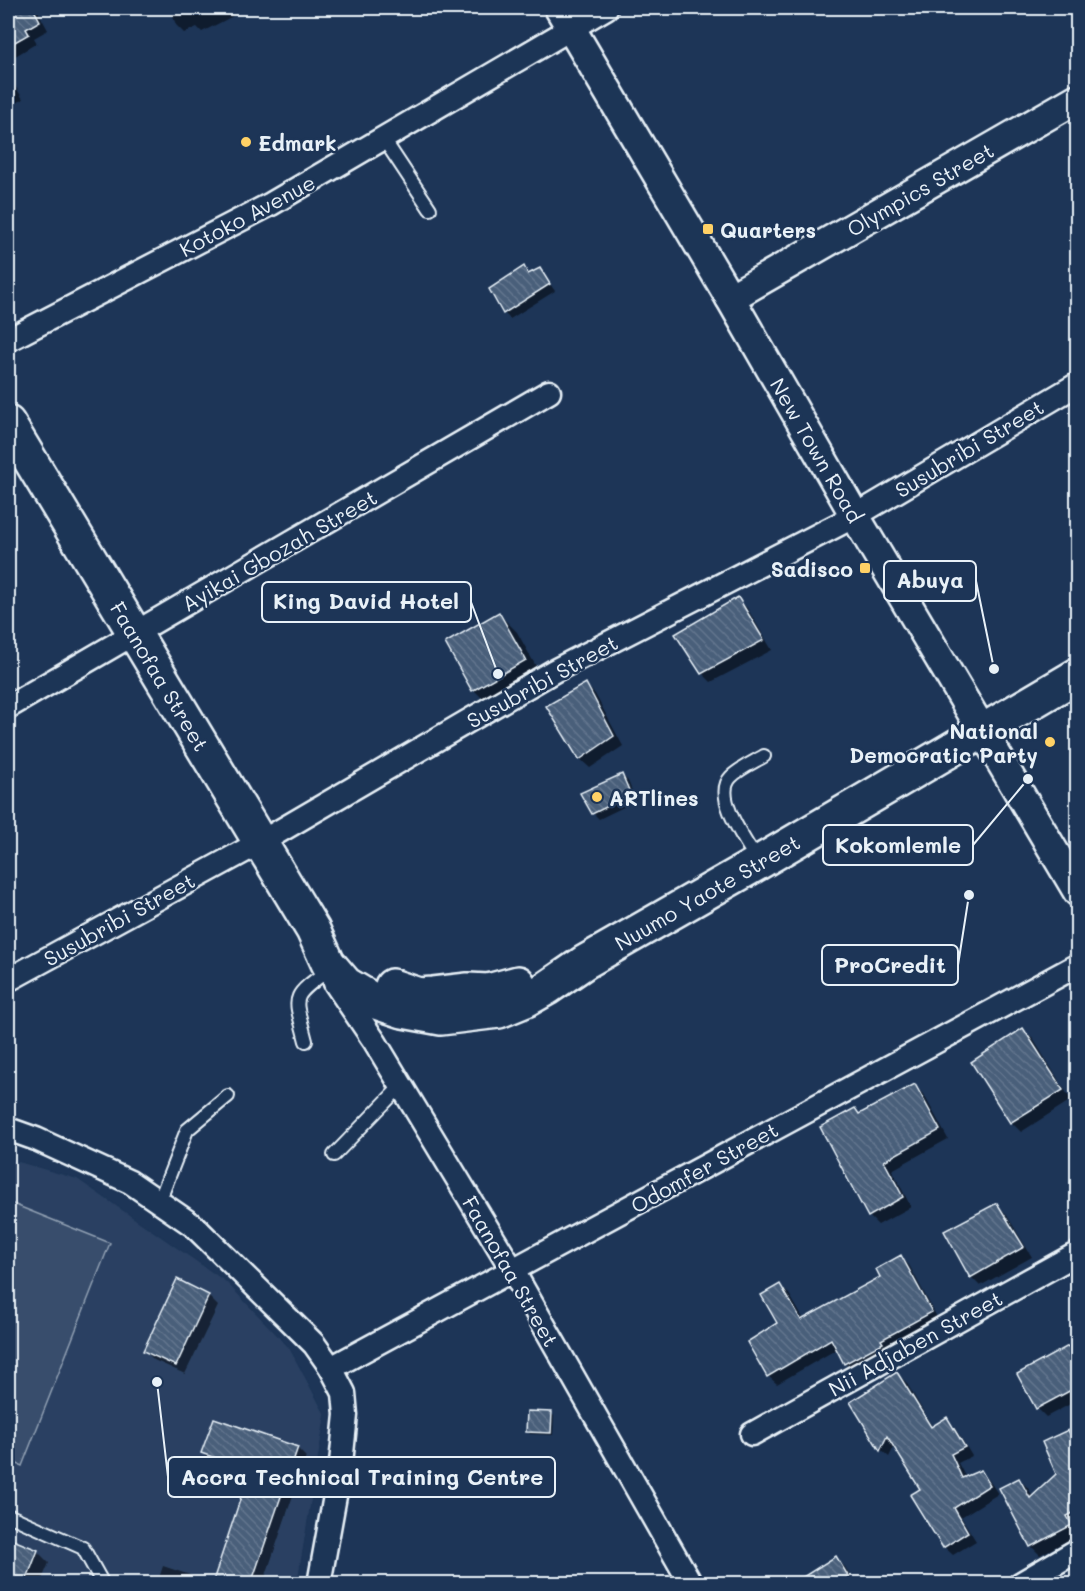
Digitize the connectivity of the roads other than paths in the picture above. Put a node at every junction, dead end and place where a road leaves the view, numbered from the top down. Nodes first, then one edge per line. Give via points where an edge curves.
1 (606, 8) edge
2 (564, 17) edge
3 (1077, 98) edge
4 (383, 138) junction
5 (430, 209) dead end
6 (730, 297) junction
7 (8, 340) edge
8 (1077, 384) edge
9 (549, 392) dead end
10 (8, 423) edge
11 (855, 516) junction
12 (135, 634) junction
13 (1077, 675) edge
14 (8, 707) edge
15 (982, 730) junction
16 (764, 756) dead end
17 (261, 842) junction
18 (758, 863) junction
19 (1077, 892) edge
20 (313, 930) junction
21 (585, 962) junction
22 (1077, 964) edge
23 (328, 967) junction
24 (8, 980) edge
25 (306, 1041) dead end
26 (401, 1086) junction
27 (228, 1096) dead end
28 (8, 1129) edge
29 (334, 1155) dead end
30 (159, 1202) junction
31 (1077, 1253) edge
32 (513, 1271) junction
33 (330, 1368) junction
34 (752, 1434) dead end
35 (8, 1515) edge
36 (1077, 1550) edge
37 (103, 1584) edge
38 (319, 1584) edge
39 (691, 1584) edge
40 (1020, 1584) edge

1 - 2 street, Kotoko Avenue
2 - 4 street, Kotoko Avenue
2 - 6 street, New Town Road
3 - 6 street, Olympics Street
4 - 5 lane
4 - 7 street, Kotoko Avenue via 271,204
6 - 11 street, New Town Road
8 - 11 street, Susubribi Street
9 - 12 street, Ayikai Gbozah Street
10 - 12 main road, Faanofaa Street
11 - 15 street, New Town Road
11 - 17 street, Susubribi Street via 554,671
12 - 14 street, Ayikai Gbozah Street
12 - 17 main road, Faanofaa Street
13 - 15 main road, Nuumo Yaote Street
15 - 18 main road, Nuumo Yaote Street
15 - 19 street, New Town Road
16 - 18 lane via 732,776 725,792 726,805
17 - 20 main road, Faanofaa Street
17 - 24 street, Susubribi Street
18 - 21 main road, Nuumo Yaote Street
20 - 21 main road, Nuumo Yaote Street via 356,967 402,991 419,994 488,991
20 - 23 main road, Nuumo Yaote Street
21 - 23 main road, Nuumo Yaote Street via 526,1000 499,1011 441,1018 403,1011 362,995
22 - 32 street, Odomfer Street
23 - 25 lane via 298,996 296,1003
23 - 26 street, Faanofaa Street
26 - 29 lane
26 - 32 street, Faanofaa Street
27 - 30 lane via 188,1130
28 - 30 street via 130,1182
30 - 33 street via 194,1226 314,1344
31 - 34 street, Nii Adjaben Street
32 - 33 street, Odomfer Street
32 - 39 street, Faanofaa Street
33 - 38 street via 344,1393 346,1415
35 - 37 lane via 83,1548
36 - 40 street

